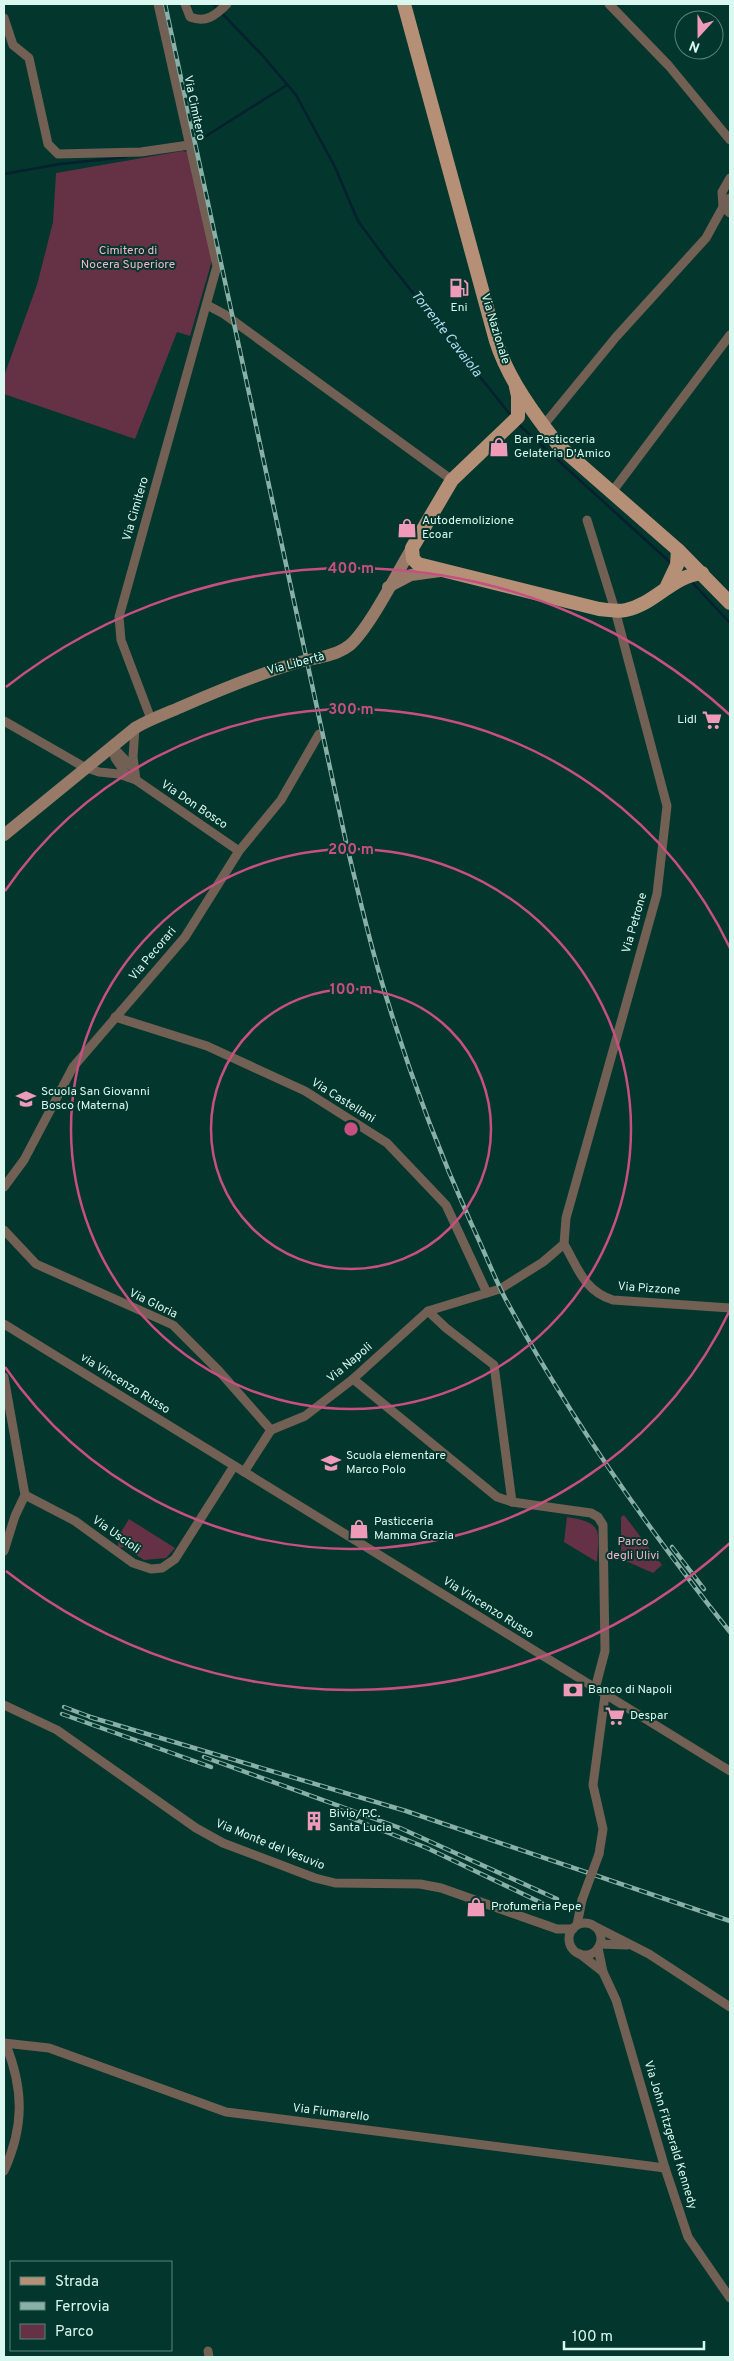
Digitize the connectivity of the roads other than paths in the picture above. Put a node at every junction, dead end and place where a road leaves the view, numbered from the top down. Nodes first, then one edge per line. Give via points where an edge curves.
1 (158, 4) edge
2 (185, 4) edge
3 (404, 4) edge
4 (609, 4) edge
5 (221, 10) edge
6 (4, 18) edge
7 (730, 140) edge
8 (189, 145) junction
9 (730, 178) edge
10 (730, 198) edge
11 (726, 210) edge
12 (207, 305) junction
13 (730, 335) edge
14 (515, 382) junction
15 (518, 417) junction
16 (544, 426) junction
17 (452, 480) junction
18 (612, 492) junction
19 (587, 520) dead end
20 (412, 548) junction
21 (678, 550) junction
22 (447, 570) junction
23 (702, 573) junction
24 (388, 587) junction
25 (665, 588) junction
26 (730, 602) edge
27 (619, 610) junction
28 (151, 719) junction
29 (4, 721) edge
30 (135, 728) junction
31 (319, 734) dead end
32 (112, 746) junction
33 (84, 767) junction
34 (134, 769) junction
35 (132, 779) junction
36 (4, 835) edge
37 (239, 851) junction
38 (115, 1017) junction
39 (4, 1188) edge
40 (4, 1230) edge
41 (564, 1244) junction
42 (487, 1293) junction
43 (730, 1308) edge
44 (428, 1311) junction
45 (4, 1324) edge
46 (4, 1378) edge
47 (353, 1379) junction
48 (271, 1430) junction
49 (234, 1466) junction
50 (244, 1472) junction
51 (25, 1495) junction
52 (512, 1502) junction
53 (4, 1551) edge
54 (595, 1689) junction
55 (605, 1695) junction
56 (4, 1705) edge
57 (730, 1771) edge
58 (581, 1904) junction
59 (594, 1926) junction
60 (575, 1927) junction
61 (557, 1929) junction
62 (570, 1943) junction
63 (630, 1945) junction
64 (599, 1946) junction
65 (580, 1954) junction
66 (603, 1972) junction
67 (730, 2007) edge
68 (5, 2044) edge
69 (665, 2168) junction
70 (4, 2171) edge
71 (730, 2298) edge

1 - 8 street, Via Cimitero
2 - 5 street via 190,17 206,20
3 - 14 main road, Via Nazionale via 496,340
4 - 7 street via 669,66
6 - 8 street via 13,45 29,58 48,144 58,154 141,152
8 - 12 street, Via Cimitero via 217,266
9 - 11 street via 722,192
10 - 11 street
11 - 16 street via 706,238 616,337
12 - 17 street via 224,314
12 - 28 street, Via Cimitero via 119,617 123,649
13 - 18 street
14 - 15 main road
14 - 16 main road, Via Nazionale
15 - 16 main road
15 - 17 main road, Via Libertà
16 - 18 main road, Via Nazionale via 559,446
17 - 20 main road, Via Libertà
18 - 21 main road, Via Nazionale
19 - 27 street, Via Petrone
20 - 22 main road via 413,559 418,564
20 - 24 main road, Via Libertà
21 - 23 main road, Via Nazionale
21 - 25 main road via 675,572
22 - 24 main road via 411,576
22 - 27 main road via 599,609
23 - 25 main road via 690,574
23 - 26 main road, Via Nazionale
24 - 28 main road, Via Libertà, bridge via 363,630 349,645 333,655 261,673
25 - 27 main road via 647,602
27 - 41 street, Via Petrone via 667,806 657,894 566,1218
28 - 30 main road, Via Libertà
29 - 33 street, Via Don Bosco
30 - 32 main road, Via Libertà
30 - 34 street
31 - 37 street, Via Pecorari via 281,800
32 - 33 main road, Via Libertà
32 - 34 street
32 - 35 street, Via Don Bosco via 115,758
33 - 35 street, Via Don Bosco
33 - 36 main road, Via Libertà
34 - 35 street
35 - 37 street, Via Don Bosco
37 - 38 street, Via Pecorari via 185,937
38 - 39 street, Via Pecorari via 73,1067 24,1160
38 - 42 street, Via Castellani via 207,1046 305,1091 387,1143 446,1205
40 - 48 street, Via Gloria via 36,1264 173,1325
41 - 42 street via 536,1267 500,1289
41 - 43 street, Via Pizzone via 586,1283 598,1296 613,1300
42 - 44 street, Via Napoli
44 - 47 street, Via Napoli
44 - 52 street via 494,1366
45 - 49 street, via Vincenzo Russo
46 - 51 street
47 - 48 street, Via Napoli via 306,1416
47 - 52 street via 497,1497
48 - 50 street
49 - 50 street, Via Vincenzo Russo
49 - 51 street, Via Uscioli via 175,1559 162,1568 151,1569 133,1563 75,1521
50 - 54 street, Via Vincenzo Russo
51 - 53 street
52 - 54 street via 591,1513 603,1525 604,1651
54 - 55 street, Via Vincenzo Russo
55 - 57 street, Via Vincenzo Russo
55 - 58 street, bridge via 593,1785 604,1829 599,1854
56 - 61 street, Via Monte del Vesuvio via 57,1730 196,1828 223,1843 315,1878 335,1883 420,1884
58 - 59 street
58 - 60 street
59 - 60 street, Via Monte del Vesuvio via 582,1923
59 - 63 street
59 - 64 street via 600,1935
60 - 61 street, Via Monte del Vesuvio
60 - 62 street
61 - 62 street, Via Monte del Vesuvio
62 - 65 street, Via Monte del Vesuvio
63 - 64 street
63 - 67 street
64 - 65 street via 590,1954
64 - 66 street, Via John Fitzgerald Kennedy
65 - 66 street, Via John Fitzgerald Kennedy
66 - 69 street, Via John Fitzgerald Kennedy via 616,2000
68 - 69 street, Via Fiumarello via 49,2048 226,2112
68 - 70 street via 14,2065 20,2122
69 - 71 street, Via John Fitzgerald Kennedy via 688,2237

